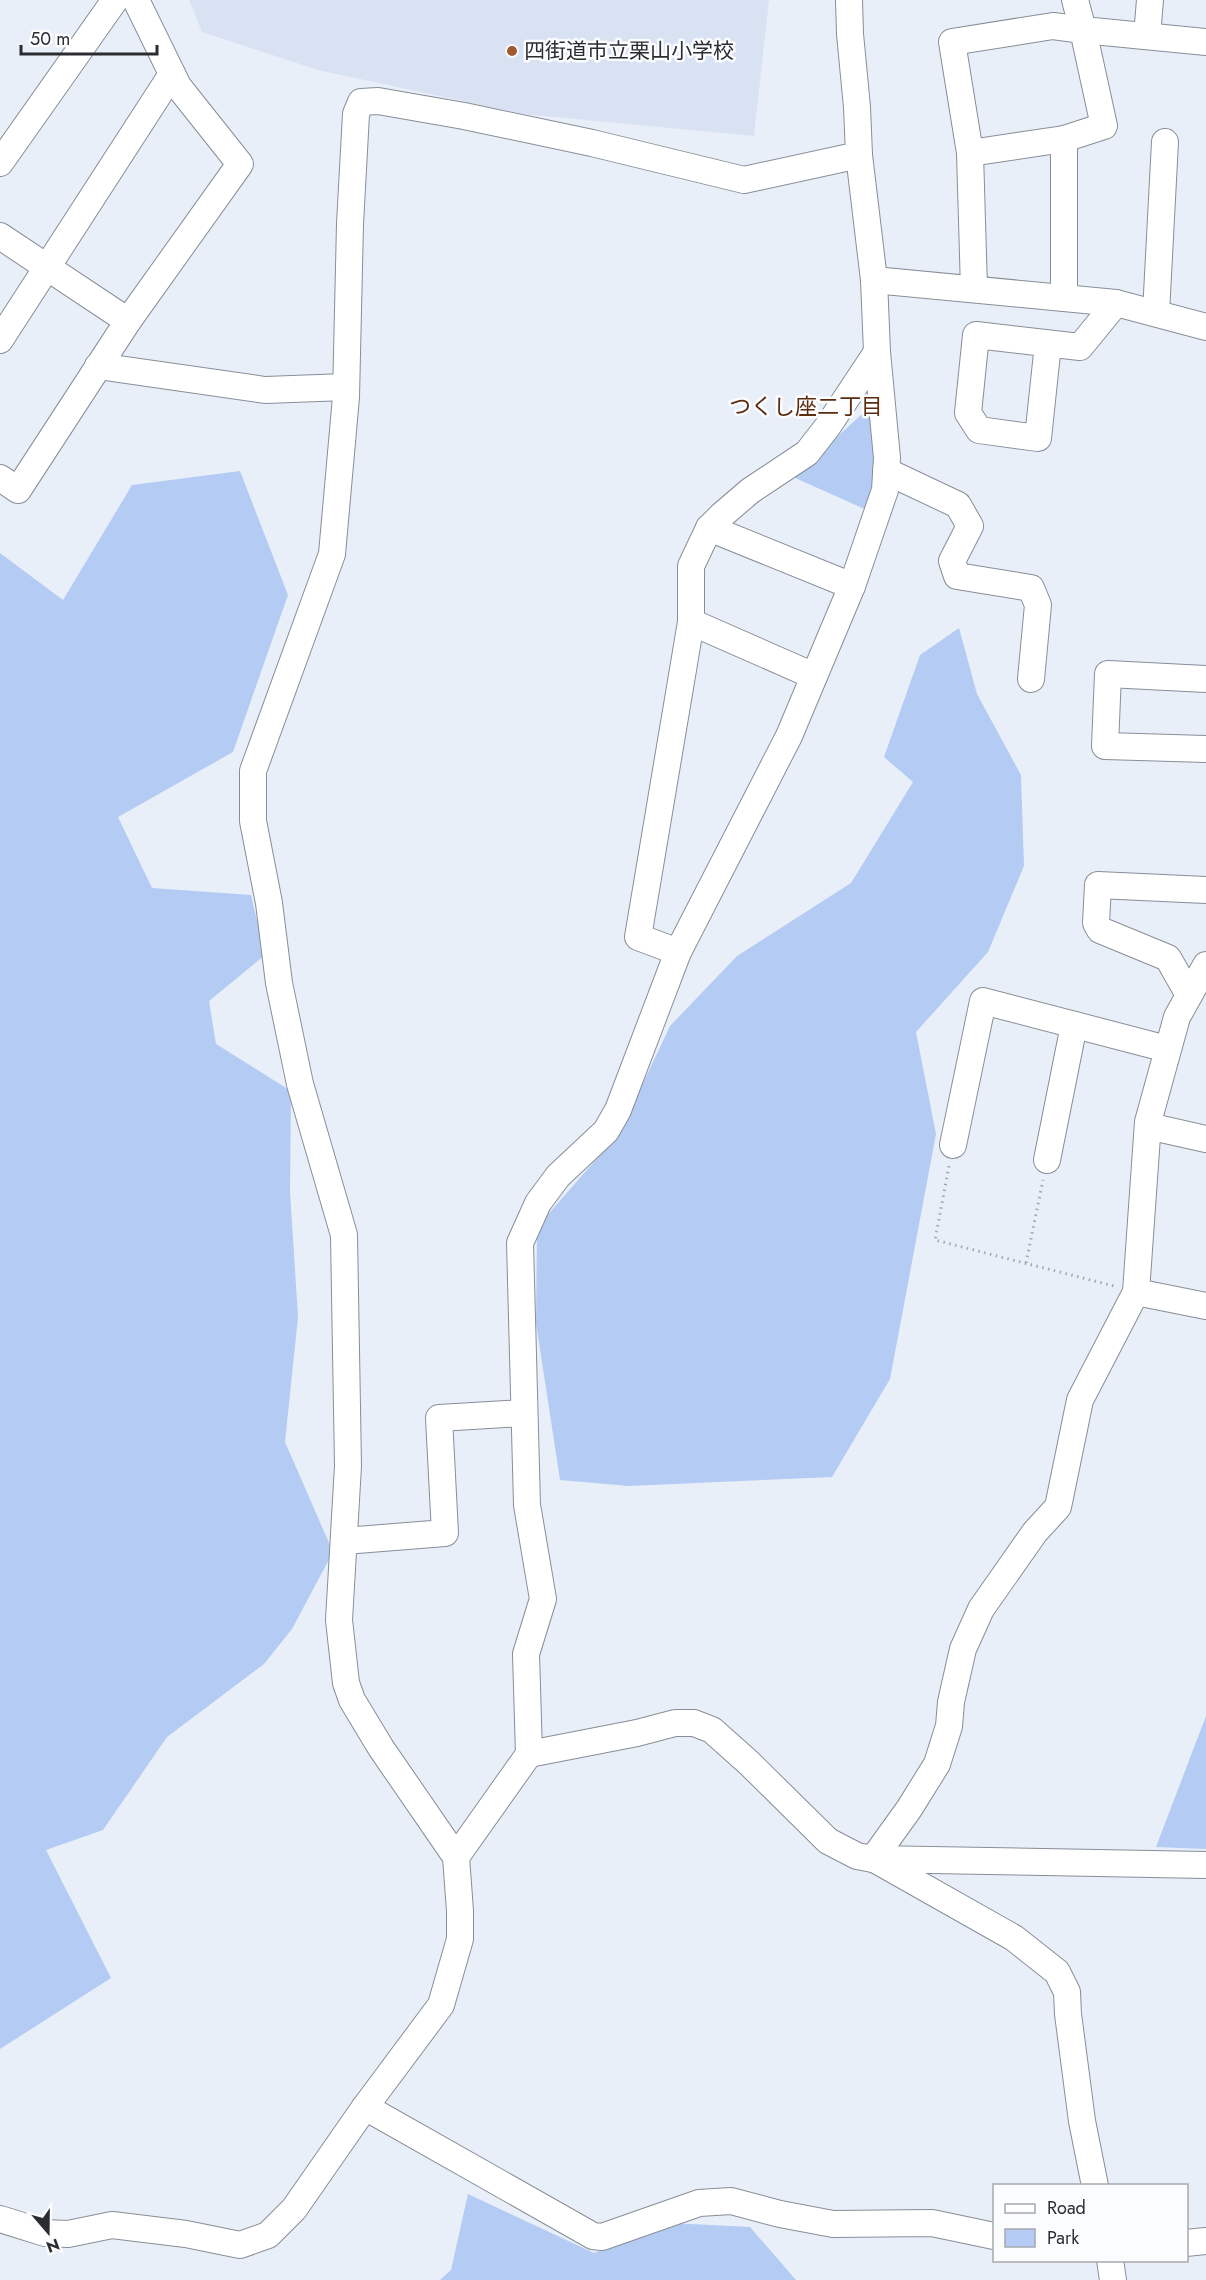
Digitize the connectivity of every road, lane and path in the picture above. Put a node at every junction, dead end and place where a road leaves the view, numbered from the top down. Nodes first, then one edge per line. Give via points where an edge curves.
1 (115, 0) edge
2 (136, 0) edge
3 (849, 0) edge
4 (1075, 0) edge
5 (1150, 0) edge
6 (1083, 30) junction
7 (1147, 36) junction
8 (1206, 42) edge
9 (172, 74) junction
10 (1064, 139) junction
11 (1165, 142) dead end
12 (970, 153) junction
13 (859, 155) junction
14 (0, 163) edge
15 (0, 236) edge
16 (47, 267) junction
17 (874, 280) junction
18 (974, 289) junction
19 (1064, 298) junction
20 (1116, 303) junction
21 (1156, 313) junction
22 (128, 321) junction
23 (1206, 327) edge
24 (0, 340) edge
25 (1048, 344) junction
26 (877, 352) junction
27 (98, 366) junction
28 (346, 387) junction
29 (886, 471) junction
30 (0, 478) edge
31 (709, 528) junction
32 (852, 586) junction
33 (691, 622) junction
34 (814, 676) junction
35 (1031, 679) dead end
36 (1206, 679) edge
37 (1206, 749) edge
38 (1206, 890) edge
39 (678, 952) junction
40 (1206, 966) edge
41 (1189, 995) junction
42 (1074, 1025) junction
43 (1167, 1049) junction
44 (1148, 1126) junction
45 (1206, 1139) edge
46 (952, 1145) joint
47 (1047, 1160) joint
48 (1026, 1263) junction
49 (1136, 1292) junction
50 (1206, 1306) edge
51 (524, 1413) junction
52 (344, 1540) junction
53 (529, 1754) junction
54 (456, 1857) junction
55 (873, 1859) junction
56 (1206, 1865) edge
57 (365, 2107) junction
58 (1095, 2184) edge
59 (0, 2219) edge
60 (993, 2236) edge
61 (1206, 2241) edge
62 (1188, 2243) edge
63 (1110, 2262) edge
64 (1113, 2280) edge

1 - 14 street
2 - 9 street
3 - 13 street
4 - 6 street
5 - 7 street
6 - 7 street
6 - 10 street via 1104,126
6 - 12 street via 1053,26 952,42
7 - 8 street
9 - 16 street
9 - 22 street via 240,164
10 - 12 street
10 - 19 street
11 - 21 street
12 - 18 street
13 - 17 street
13 - 28 street via 744,180 464,116 378,101 361,102 356,114 350,224
15 - 16 street
16 - 22 street
16 - 24 street
17 - 18 street
17 - 26 street
18 - 19 street
19 - 20 street
20 - 21 street
20 - 25 street via 1080,347
21 - 23 street
22 - 27 street
25 - 25 street via 976,335 968,413 980,430 1038,438
26 - 29 street
26 - 31 street via 807,453 750,491
27 - 28 street via 265,390
27 - 30 street via 18,490
28 - 52 street via 333,554 254,771 253,811 279,983 300,1084 344,1235 348,1467
29 - 32 street via 885,490
29 - 35 street via 958,505 970,526 952,561 957,576 1031,588 1038,605
31 - 32 street
31 - 33 street via 691,566
32 - 34 street
33 - 34 street
33 - 39 street via 638,937
34 - 39 street via 789,736
36 - 37 street via 1108,674 1105,746
38 - 41 street via 1098,885 1096,923 1100,930 1168,958
39 - 51 street via 618,1110 606,1131 544,1194 520,1243
40 - 41 street
41 - 43 street
42 - 43 street
42 - 46 street via 983,1000
42 - 47 street
43 - 44 street
44 - 45 street
44 - 49 street
46 - 48 path via 935,1240
47 - 48 path
48 - 49 path
49 - 50 street
49 - 55 street via 1080,1400 1058,1507 1035,1532 981,1609 963,1649 949,1726 937,1764
51 - 52 street via 439,1418 445,1533
51 - 53 street via 527,1505 543,1599 526,1654
52 - 54 street via 339,1620 344,1672 352,1700
53 - 54 street
53 - 55 street via 675,1723 694,1723 712,1730 742,1756 828,1841 857,1856
54 - 57 street via 459,1939 441,2005
55 - 56 street
55 - 58 street via 1014,1938 1057,1972 1067,1992 1082,2121
57 - 59 street via 294,2209 268,2235 240,2245 112,2225 68,2234 45,2233
57 - 60 street via 593,2236 602,2237 699,2202 731,2201 833,2224 932,2223
61 - 62 street
63 - 64 street

